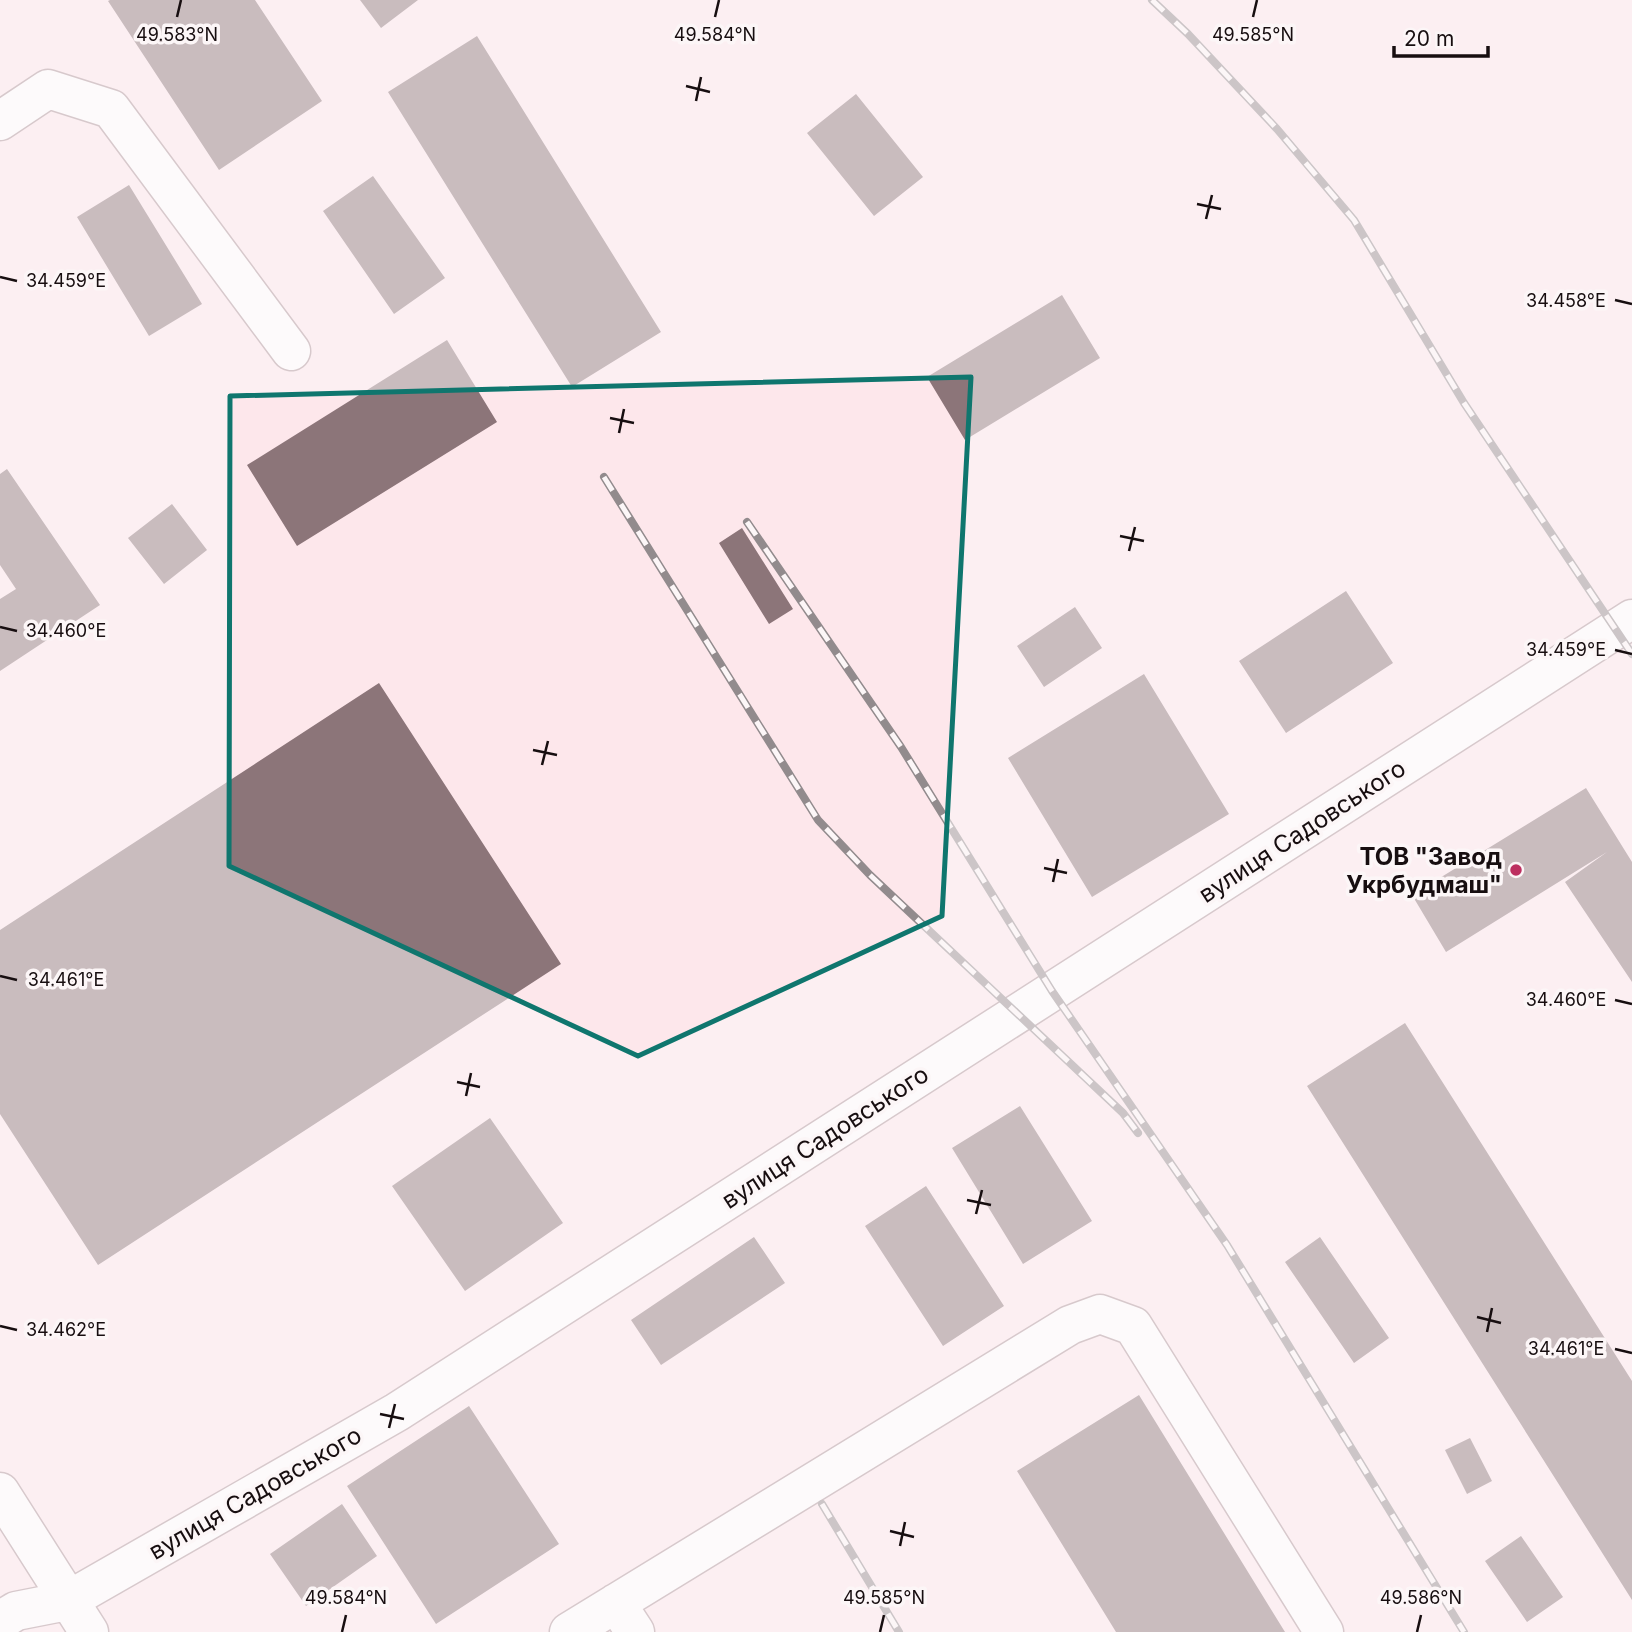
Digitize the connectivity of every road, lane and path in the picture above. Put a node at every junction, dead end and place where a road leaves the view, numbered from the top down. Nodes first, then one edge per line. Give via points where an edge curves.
1 (0, 121) edge
2 (291, 352) dead end
3 (1632, 619) edge
4 (0, 1492) edge
5 (67, 1601) junction
6 (626, 1618) edge
7 (0, 1621) edge
8 (89, 1632) edge
9 (569, 1632) edge
10 (1324, 1632) edge

1 - 2 street via 48,89 111,109
3 - 5 street, вулиця Садовського via 397,1412
4 - 5 street
5 - 7 street, вулиця Садовського via 16,1611
5 - 8 street
6 - 9 street
6 - 10 street via 1070,1325 1100,1314 1133,1326

